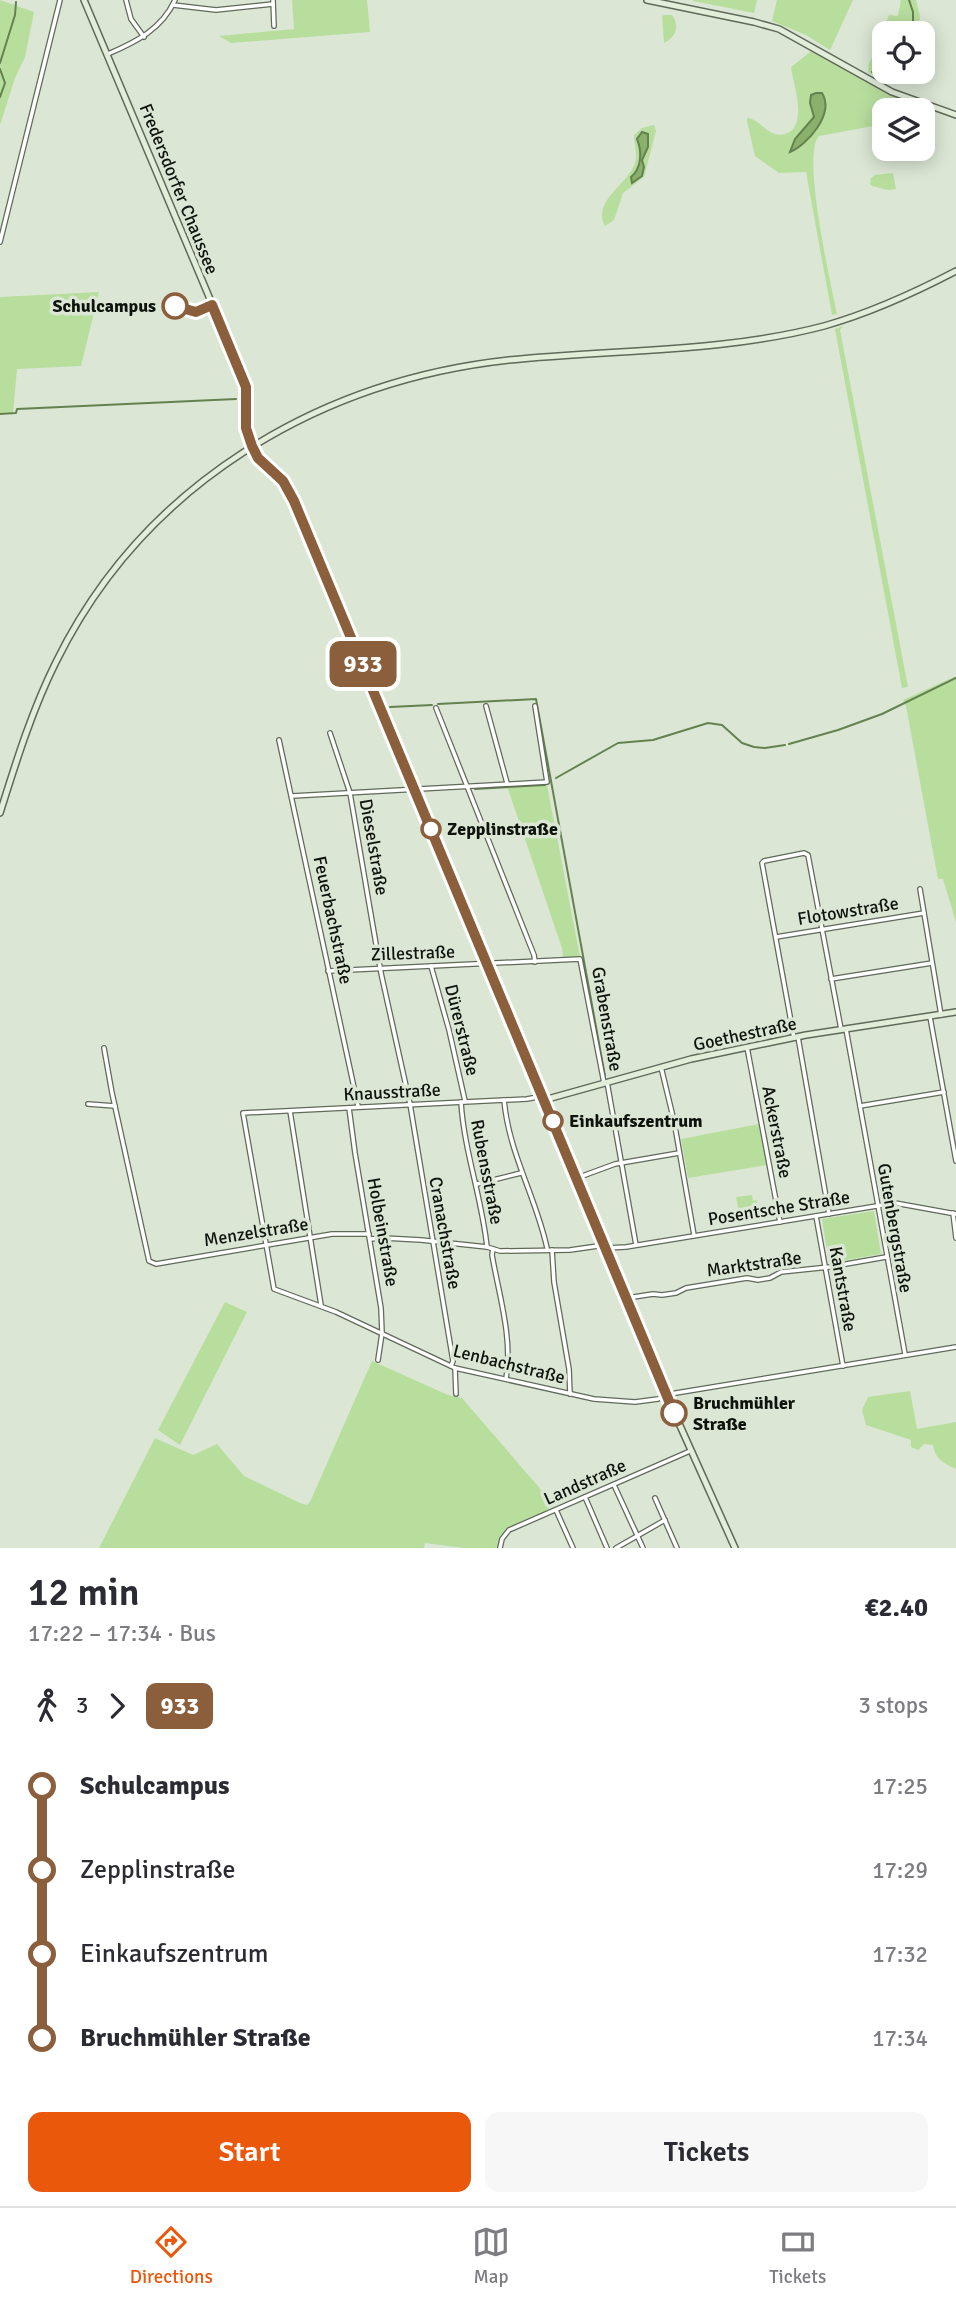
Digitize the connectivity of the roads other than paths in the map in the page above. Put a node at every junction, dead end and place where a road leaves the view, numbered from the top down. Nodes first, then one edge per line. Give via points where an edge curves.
1 (60, 0) edge
2 (84, 0) edge
3 (125, 0) edge
4 (647, 0) edge
5 (273, 2) edge
6 (174, 3) edge
7 (274, 26) dead end
8 (144, 37) junction
9 (108, 54) junction
10 (956, 115) edge
11 (0, 242) edge
12 (956, 271) edge
13 (252, 446) junction
14 (486, 706) dead end
15 (535, 706) dead end
16 (436, 708) dead end
17 (330, 733) dead end
18 (279, 740) dead end
19 (507, 783) junction
20 (466, 786) junction
21 (415, 789) junction
22 (350, 793) junction
23 (292, 796) junction
24 (0, 813) edge
25 (920, 889) dead end
26 (924, 913) junction
27 (822, 929) junction
28 (776, 937) junction
29 (582, 960) joint
30 (535, 962) junction
31 (932, 963) junction
32 (488, 964) junction
33 (431, 966) junction
34 (381, 968) junction
35 (328, 971) junction
36 (831, 979) junction
37 (956, 1012) edge
38 (941, 1015) junction
39 (930, 1017) junction
40 (843, 1030) junction
41 (796, 1037) junction
42 (747, 1047) junction
43 (104, 1048) dead end
44 (661, 1067) junction
45 (605, 1082) junction
46 (944, 1092) junction
47 (543, 1098) junction
48 (504, 1100) junction
49 (463, 1102) junction
50 (88, 1104) dead end
51 (410, 1104) junction
52 (115, 1106) junction
53 (358, 1106) junction
54 (859, 1107) junction
55 (349, 1108) junction
56 (290, 1111) junction
57 (680, 1153) junction
58 (956, 1161) edge
59 (621, 1163) junction
60 (521, 1173) junction
61 (577, 1178) junction
62 (477, 1184) junction
63 (877, 1206) junction
64 (955, 1213) edge
65 (829, 1214) junction
66 (816, 1216) junction
67 (780, 1222) junction
68 (694, 1235) junction
69 (369, 1237) junction
70 (311, 1238) junction
71 (956, 1238) edge
72 (432, 1242) junction
73 (265, 1245) junction
74 (636, 1245) junction
75 (487, 1247) junction
76 (605, 1247) junction
77 (493, 1249) junction
78 (549, 1249) junction
79 (886, 1257) junction
80 (826, 1267) junction
81 (627, 1298) junction
82 (321, 1306) junction
83 (382, 1334) junction
84 (956, 1347) edge
85 (905, 1355) junction
86 (378, 1360) dead end
87 (843, 1366) junction
88 (453, 1367) junction
89 (506, 1379) junction
90 (456, 1394) dead end
91 (570, 1394) junction
92 (667, 1395) junction
93 (691, 1450) junction
94 (614, 1485) junction
95 (585, 1497) junction
96 (655, 1498) dead end
97 (556, 1510) junction
98 (665, 1520) junction
99 (638, 1535) junction
100 (500, 1548) edge
101 (573, 1548) edge
102 (607, 1548) edge
103 (616, 1548) edge
104 (643, 1548) edge
105 (677, 1548) edge
106 (735, 1548) edge

1 - 11 street
2 - 9 main road, Fredersdorfer Chaussee
3 - 8 street
4 - 10 main road via 779,29 892,92
5 - 6 street via 216,10
5 - 7 street
6 - 8 street
8 - 9 street
9 - 13 main road, Fredersdorfer Chaussee via 242,375
12 - 13 main road via 903,298 825,325 723,344 509,360 437,372 371,389 319,409
13 - 21 main road via 289,489
13 - 24 main road via 149,530 79,620 34,710
14 - 19 street
15 - 19 street via 547,782
16 - 20 street
17 - 22 street, Dieselstraße
18 - 23 street, Feuerbachstraße
19 - 20 street
20 - 21 street
20 - 30 street
21 - 22 street
21 - 32 main road
22 - 23 street
22 - 34 street, Dieselstraße
23 - 35 street, Feuerbachstraße
25 - 26 street
26 - 27 street, Flotowstraße
26 - 31 street
27 - 28 street, Flotowstraße
27 - 28 street, Gutenbergstraße via 807,853 762,862
27 - 36 street, Gutenbergstraße
28 - 41 street
29 - 30 street, Zillestraße
29 - 45 street, Grabenstraße
30 - 32 street, Zillestraße
31 - 36 street
31 - 38 street
32 - 33 street, Zillestraße
32 - 47 main road
33 - 34 street, Zillestraße
33 - 49 street, Dürerstraße
34 - 35 street, Zillestraße
34 - 51 street, Dieselstraße
35 - 53 street, Feuerbachstraße
36 - 40 street, Gutenbergstraße
37 - 38 main road, Goethestraße
38 - 39 main road, Goethestraße
39 - 40 main road, Goethestraße
39 - 46 street
40 - 41 main road, Goethestraße
40 - 54 street, Gutenbergstraße
41 - 42 main road, Goethestraße
41 - 65 street
42 - 44 main road, Goethestraße
42 - 67 street, Ackerstraße
43 - 52 street
44 - 45 main road, Goethestraße
44 - 57 street
45 - 47 main road, Goethestraße
45 - 59 street, Grabenstraße
46 - 54 street
46 - 58 street
47 - 48 street, Knausstraße
47 - 61 main road
48 - 49 street, Knausstraße
48 - 60 street
49 - 51 street, Knausstraße
49 - 62 street, Rubensstraße
50 - 52 street
51 - 53 street, Knausstraße
51 - 72 street, Cranachstraße
52 - 73 street, Menzelstraße via 149,1261 156,1264
53 - 55 street, Knausstraße
54 - 63 street, Gutenbergstraße
55 - 56 street, Knausstraße
55 - 69 street, Holbeinstraße
56 - 70 street
56 - 73 street, Knausstraße via 243,1113
57 - 59 street
57 - 68 street
59 - 61 street
59 - 74 street, Grabenstraße
60 - 62 street
60 - 78 street
61 - 76 main road
62 - 75 street, Rubensstraße
63 - 64 street, Posentsche Straße via 900,1203
63 - 65 street, Posentsche Straße
63 - 79 street, Gutenbergstraße
64 - 71 street
65 - 66 street, Posentsche Straße
66 - 67 street, Posentsche Straße
66 - 80 street, Kantstraße
67 - 68 street, Posentsche Straße
68 - 74 street, Posentsche Straße
69 - 70 street, Menzelstraße via 337,1233
69 - 72 street, Menzelstraße
69 - 83 street, Holbeinstraße
70 - 73 street, Menzelstraße
70 - 82 street
72 - 75 street, Menzelstraße
72 - 88 street, Cranachstraße
73 - 82 street, Lenbachstraße via 274,1289
74 - 76 street, Posentsche Straße
75 - 77 street, Menzelstraße
76 - 78 street, Menzelstraße
76 - 81 main road
77 - 78 street, Menzelstraße
77 - 89 street, Rubensstraße via 508,1346
78 - 91 street
79 - 80 street, Marktstraße
79 - 85 street, Gutenbergstraße
80 - 81 street, Marktstraße
80 - 87 street, Kantstraße
81 - 92 main road
82 - 83 street, Lenbachstraße
83 - 86 street, Holbeinstraße
83 - 88 street, Lenbachstraße
84 - 85 street
85 - 87 street
87 - 92 street
88 - 89 street, Lenbachstraße
88 - 90 street, Cranachstraße
89 - 91 street, Lenbachstraße
91 - 92 street, Lenbachstraße via 621,1402
92 - 93 main road
93 - 94 street, Landstraße
93 - 106 main road
94 - 95 street, Landstraße
94 - 99 street
95 - 97 street, Landstraße
95 - 102 street
96 - 98 street
97 - 100 street, Landstraße via 509,1530
97 - 101 street
98 - 99 street
98 - 105 street
99 - 103 street
99 - 104 street

